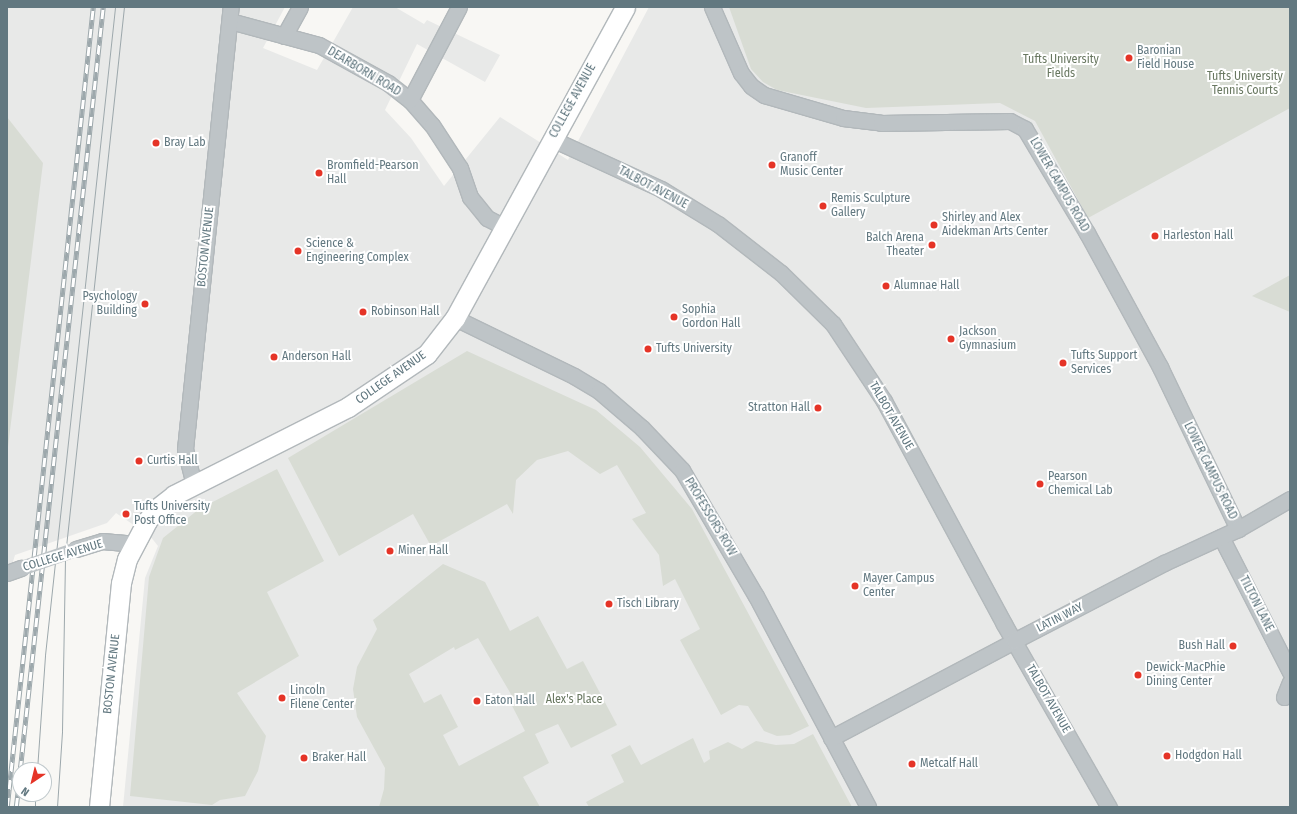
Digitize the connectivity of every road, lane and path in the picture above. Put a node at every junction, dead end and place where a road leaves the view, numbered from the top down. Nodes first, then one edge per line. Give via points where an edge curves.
1 (300, 7) edge
2 (459, 7) edge
3 (625, 7) edge
4 (712, 7) edge
5 (230, 14) edge
6 (284, 36) junction
7 (410, 100) junction
8 (552, 139) junction
9 (505, 227) junction
10 (455, 318) junction
11 (194, 485) junction
12 (1290, 499) edge
13 (1238, 529) junction
14 (1221, 537) junction
15 (134, 544) junction
16 (7, 573) edge
17 (1014, 640) junction
18 (1290, 672) edge
19 (1290, 682) edge
20 (1284, 697) dead end
21 (831, 738) junction
22 (99, 807) edge
23 (868, 807) edge
24 (1108, 807) edge

1 - 6 street
2 - 7 street
3 - 8 main road, COLLEGE AVENUE
4 - 13 street, LOWER CAMPUS ROAD via 741,73 751,86 764,95 843,118 875,122 1010,121 1025,129 1087,233 1160,366
5 - 6 street, DEARBORN ROAD
5 - 11 street, BOSTON AVENUE via 185,449
6 - 7 street, DEARBORN ROAD via 319,45 388,83
7 - 9 street, DEARBORN ROAD via 432,126 460,168 470,198 487,218
8 - 9 main road, COLLEGE AVENUE
8 - 17 street, TALBOT AVENUE via 661,189 718,224 781,273 833,324 884,401
9 - 10 main road, COLLEGE AVENUE
10 - 11 main road, COLLEGE AVENUE via 427,354 354,403
10 - 21 street, PROFESSORS ROW via 574,376 599,391 642,428 682,470 756,596
11 - 15 main road, COLLEGE AVENUE via 174,495 155,510
12 - 13 street, LATIN WAY
13 - 14 street, LATIN WAY
14 - 17 street, LATIN WAY
14 - 18 street, TILTON LANE
15 - 16 street, COLLEGE AVENUE, bridge via 102,542
15 - 22 main road, BOSTON AVENUE via 121,583
17 - 21 street, LATIN WAY
17 - 24 street, TALBOT AVENUE
19 - 20 street
21 - 23 street, PROFESSORS ROW

